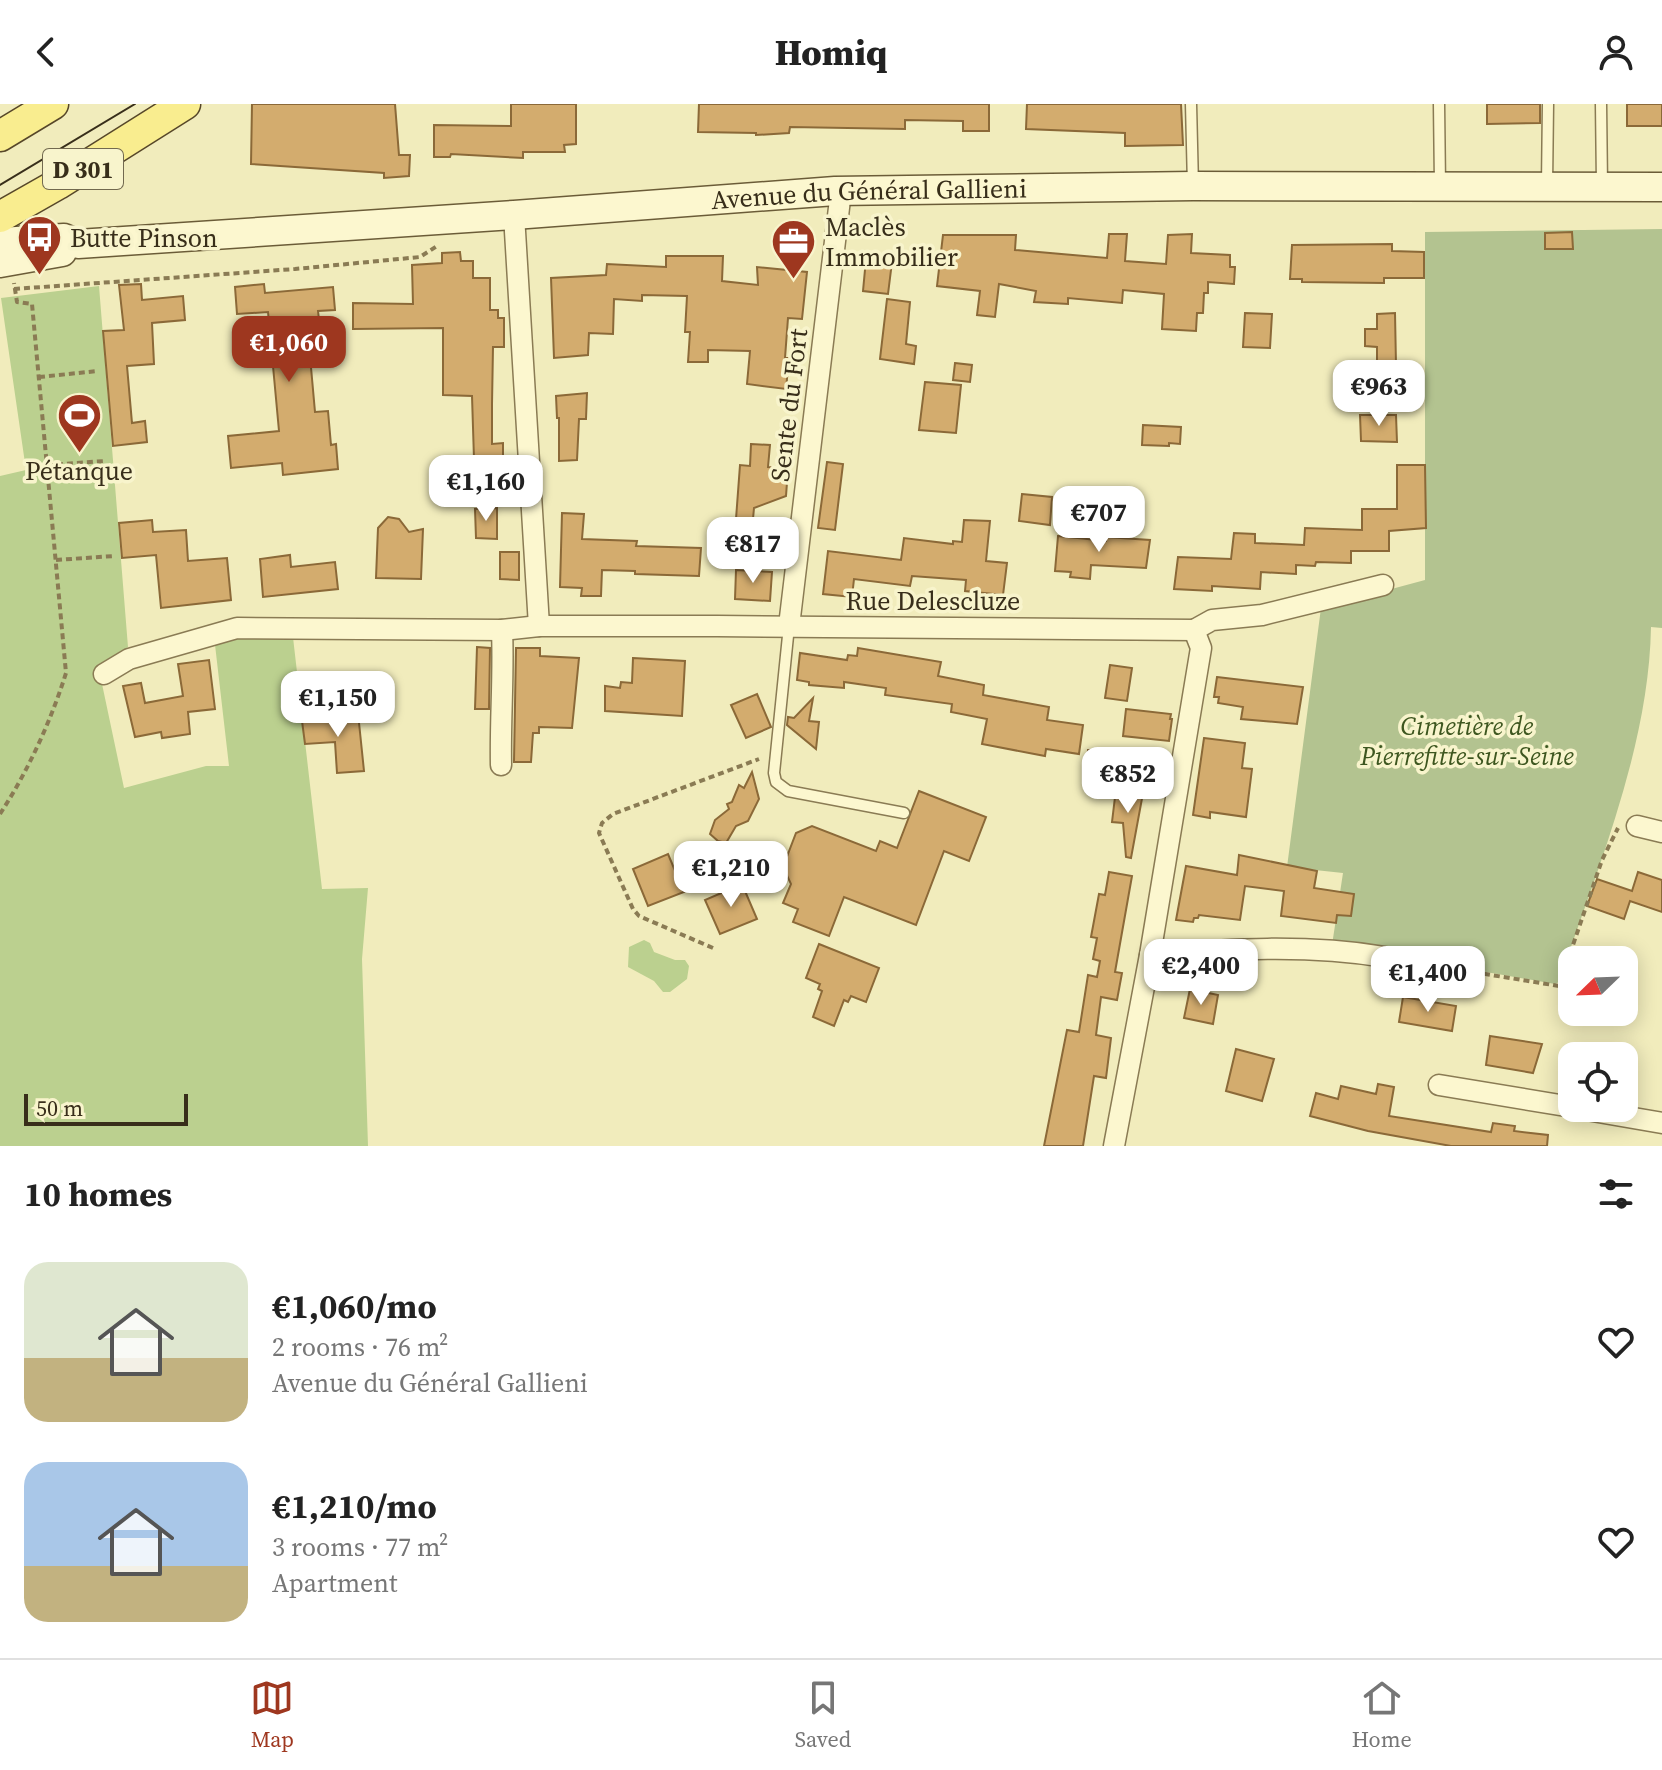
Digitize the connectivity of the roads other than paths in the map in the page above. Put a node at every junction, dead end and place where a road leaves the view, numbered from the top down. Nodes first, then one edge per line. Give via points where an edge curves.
1 (53, 104) edge
2 (185, 104) edge
3 (1191, 104) edge
4 (1439, 104) edge
5 (1548, 104) edge
6 (1601, 104) edge
7 (0, 136) edge
8 (1193, 186) junction
9 (1440, 187) junction
10 (1547, 187) junction
11 (1602, 187) junction
12 (1662, 187) edge
13 (841, 191) junction
14 (514, 215) junction
15 (0, 217) edge
16 (6, 255) edge
17 (1383, 585) dead end
18 (539, 626) junction
19 (789, 626) junction
20 (502, 630) junction
21 (1194, 630) junction
22 (104, 674) dead end
23 (501, 765) dead end
24 (904, 813) dead end
25 (1637, 826) road end
26 (1662, 832) edge
27 (1150, 955) junction
28 (1385, 957) road end
29 (1439, 1085) dead end
30 (1558, 1105) edge
31 (1638, 1119) edge
32 (1662, 1123) edge
33 (1114, 1146) edge

1 - 7 main road, D 301
2 - 15 main road, D 301
3 - 8 lane
4 - 9 lane
5 - 10 lane
6 - 11 lane
8 - 9 street, Avenue du Général Gallieni
8 - 13 street, Avenue du Général Gallieni
9 - 10 street, Avenue du Général Gallieni
10 - 11 street, Avenue du Général Gallieni
11 - 12 street, Avenue du Général Gallieni
13 - 14 street, Avenue du Général Gallieni
13 - 19 street, Sente du Fort
14 - 16 street, Avenue du Général Gallieni via 78,244 65,251
14 - 18 street
17 - 21 street, Rue Delescluze via 1262,615 1212,620
18 - 19 street, Rue Delescluze
18 - 20 street, Rue Delescluze
19 - 21 street, Rue Delescluze
19 - 24 lane via 776,782 788,791
20 - 22 street, Rue Delescluze via 237,628 129,659
20 - 23 street
21 - 27 street via 1201,648
25 - 26 street
27 - 28 street via 1254,947
27 - 33 street
29 - 30 street
31 - 32 street

